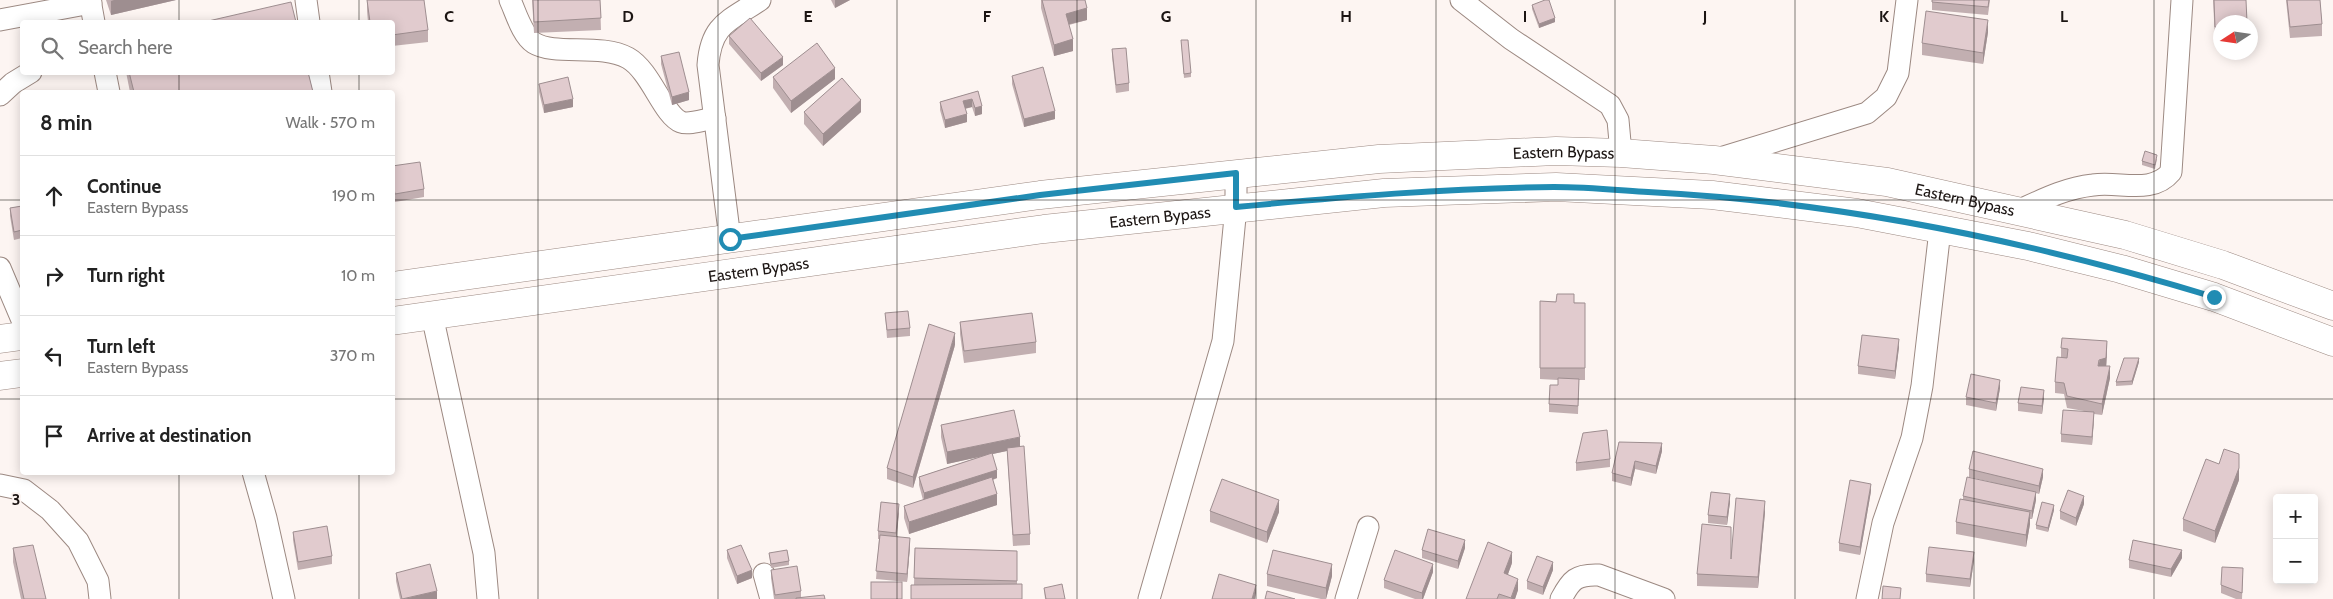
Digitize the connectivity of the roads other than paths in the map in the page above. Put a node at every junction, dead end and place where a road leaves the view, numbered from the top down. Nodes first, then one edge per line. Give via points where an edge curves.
1 (306, 0) edge
2 (510, 0) edge
3 (760, 0) edge
4 (1461, 0) edge
5 (1907, 0) edge
6 (2182, 0) edge
7 (92, 9) edge
8 (0, 20) edge
9 (310, 20) edge
10 (26, 75) edge
11 (106, 75) edge
12 (318, 75) edge
13 (109, 90) edge
14 (321, 90) edge
15 (0, 95) edge
16 (715, 118) junction
17 (1621, 153) junction
18 (1714, 160) junction
19 (1236, 173) junction
20 (1236, 207) junction
21 (2020, 210) junction
22 (1940, 230) junction
23 (730, 239) junction
24 (0, 268) edge
25 (395, 286) edge
26 (2333, 306) edge
27 (20, 315) edge
28 (432, 315) junction
29 (395, 321) edge
30 (20, 336) edge
31 (0, 339) edge
32 (2333, 342) edge
33 (20, 373) edge
34 (0, 376) edge
35 (253, 475) edge
36 (0, 484) edge
37 (1368, 527) dead end
38 (764, 574) dead end
39 (100, 599) edge
40 (284, 599) edge
41 (488, 599) edge
42 (771, 599) edge
43 (1149, 599) edge
44 (1346, 599) edge
45 (1560, 599) edge
46 (1664, 599) edge
47 (1867, 599) edge

1 - 9 street
2 - 16 street via 524,31 533,42 544,47 606,51 627,58 644,71 674,117 682,122
3 - 16 street via 723,24 713,36 708,65
4 - 17 street via 1511,39 1610,105 1618,120
5 - 18 street via 1898,73 1886,97 1867,113
6 - 21 street via 2171,172 2164,181 2152,185 2094,184 2056,193
7 - 8 street
10 - 15 street
11 - 13 street
12 - 14 street
16 - 23 street
17 - 18 main road, Eastern Bypass
17 - 19 main road, Eastern Bypass via 1556,151 1380,158
18 - 21 main road, Eastern Bypass via 1887,182
19 - 20 street
19 - 23 main road, Eastern Bypass via 1040,195
20 - 22 main road, Eastern Bypass via 1384,193 1556,187 1712,196 1857,213
20 - 28 main road, Eastern Bypass via 1044,228
20 - 43 street via 1220,357
21 - 26 main road, Eastern Bypass via 2223,265
22 - 32 main road, Eastern Bypass via 2028,246 2121,269 2214,297
22 - 47 street via 1922,386 1912,438 1883,522
23 - 25 main road, Eastern Bypass
24 - 27 street
28 - 29 main road, Eastern Bypass
28 - 41 street via 484,553
30 - 31 main road
33 - 34 main road
35 - 40 street
36 - 39 street via 24,490 50,510 78,541 98,581
37 - 44 street
38 - 42 street
45 - 46 street via 1569,583 1576,578 1599,575

